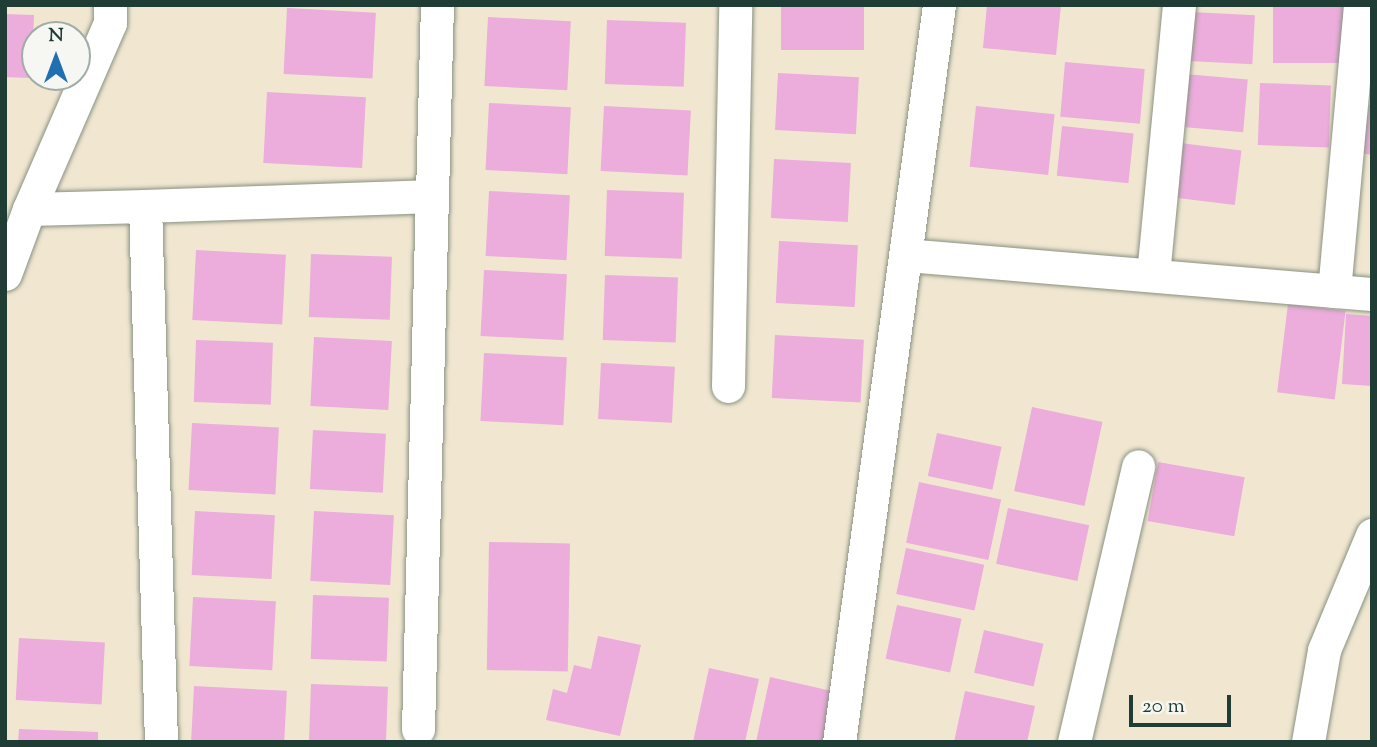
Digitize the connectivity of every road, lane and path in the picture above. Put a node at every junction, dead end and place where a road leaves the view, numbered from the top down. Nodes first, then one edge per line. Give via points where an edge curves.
1 (110, 5) edge
2 (437, 5) edge
3 (735, 5) edge
4 (939, 5) edge
5 (1179, 5) edge
6 (1360, 5) edge
7 (432, 196) junction
8 (145, 206) junction
9 (29, 209) junction
10 (906, 255) junction
11 (5, 274) edge
12 (1153, 275) junction
13 (1334, 291) junction
14 (1372, 294) edge
15 (728, 386) dead end
16 (1138, 466) dead end
17 (1372, 535) edge
18 (418, 729) dead end
19 (161, 742) edge
20 (839, 742) edge
21 (1074, 742) edge
22 (1308, 742) edge

1 - 9 street via 110,23
2 - 7 street
3 - 15 street
4 - 10 street
5 - 12 street
6 - 13 street
7 - 8 street
7 - 18 street
8 - 9 street
8 - 19 street
9 - 11 street
10 - 12 street
10 - 20 street
12 - 13 street
13 - 14 street
16 - 21 street
17 - 22 street via 1324,650

